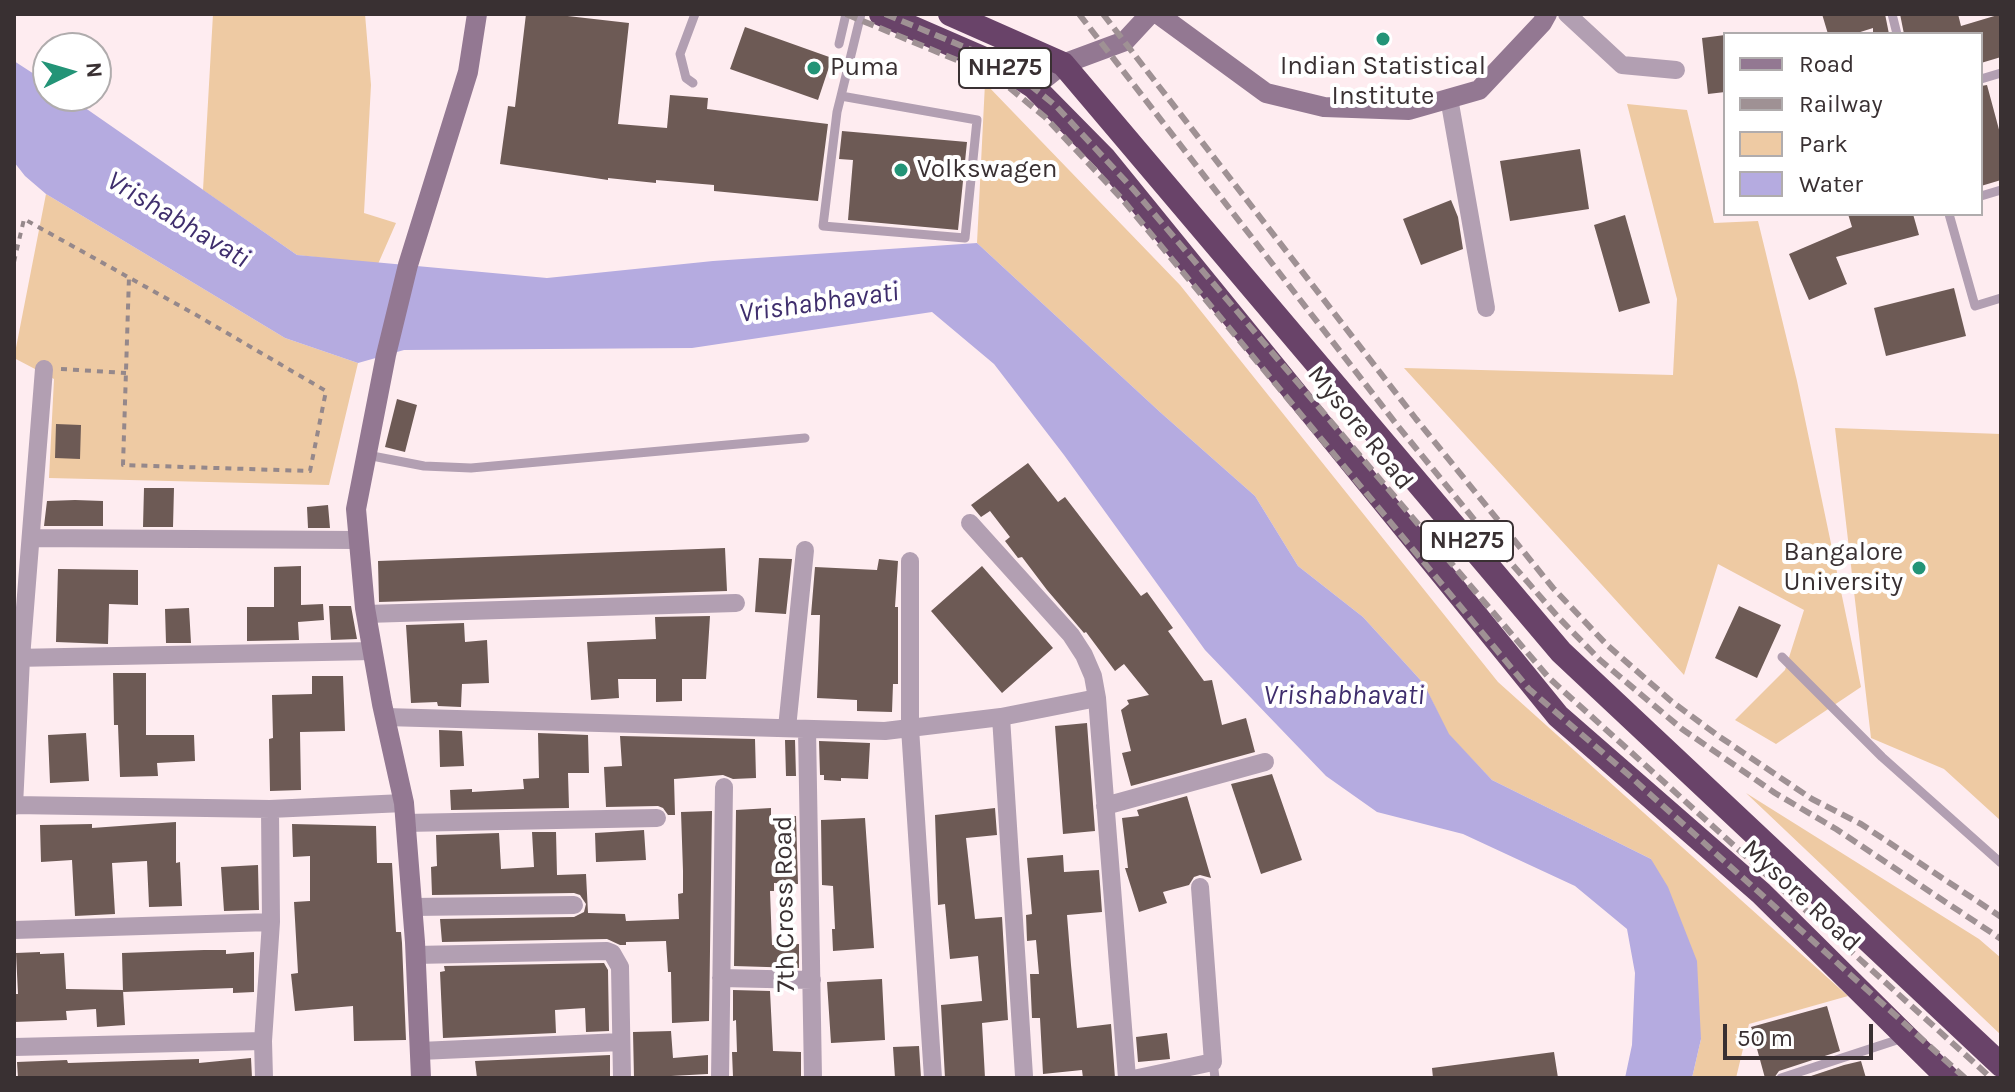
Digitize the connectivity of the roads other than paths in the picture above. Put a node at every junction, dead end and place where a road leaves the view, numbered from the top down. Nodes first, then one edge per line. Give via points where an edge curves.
1 (477, 14) edge
2 (695, 14) edge
3 (846, 14) edge
4 (861, 14) edge
5 (881, 14) edge
6 (950, 14) edge
7 (1150, 14) edge
8 (1158, 14) edge
9 (1547, 14) edge
10 (1567, 14) edge
11 (839, 44) dead end
12 (1063, 64) junction
13 (1676, 70) dead end
14 (693, 83) dead end
15 (1034, 87) junction
16 (841, 96) junction
17 (1449, 98) junction
18 (1950, 216) edge
19 (2001, 298) edge
20 (1486, 308) dead end
21 (44, 369) road end
22 (805, 438) dead end
23 (365, 455) junction
24 (970, 523) dead end
25 (31, 538) junction
26 (357, 540) junction
27 (805, 550) dead end
28 (910, 561) dead end
29 (736, 603) dead end
30 (366, 614) junction
31 (373, 651) junction
32 (1782, 657) dead end
33 (17, 658) edge
34 (1097, 698) junction
35 (385, 717) junction
36 (1001, 717) junction
37 (787, 728) junction
38 (910, 728) junction
39 (807, 729) junction
40 (1265, 762) dead end
41 (724, 787) dead end
42 (14, 806) edge
43 (1105, 806) junction
44 (270, 809) junction
45 (404, 813) junction
46 (657, 818) dead end
47 (2001, 863) edge
48 (1200, 887) dead end
49 (574, 905) dead end
50 (413, 907) junction
51 (271, 922) junction
52 (14, 930) edge
53 (415, 955) junction
54 (721, 978) junction
55 (812, 980) junction
56 (1907, 1037) junction
57 (263, 1041) junction
58 (621, 1042) junction
59 (14, 1047) edge
60 (420, 1051) junction
61 (2001, 1065) edge
62 (1214, 1070) edge
63 (1024, 1076) edge
64 (264, 1078) edge
65 (421, 1078) edge
66 (622, 1078) edge
67 (720, 1078) edge
68 (813, 1078) edge
69 (933, 1078) edge
70 (1127, 1078) edge
71 (1138, 1078) edge
72 (1781, 1078) edge
73 (1948, 1078) edge

1 - 23 street via 468,72 408,265
2 - 14 lane via 680,54 686,78
3 - 11 lane
4 - 16 lane
5 - 15 highway, Mysore Road / NH275 via 1003,67
6 - 12 highway, Mysore Road / NH275
7 - 12 street via 1125,41
8 - 17 street via 1266,93 1324,107 1409,110
9 - 17 street via 1479,90
10 - 13 street via 1622,65
12 - 15 street
12 - 61 highway, Mysore Road / NH275 via 1561,652
15 - 56 highway, Mysore Road / NH275 via 1105,159 1558,716 1761,893
16 - 16 lane via 823,226 965,238 977,120
17 - 20 street
18 - 19 lane via 1975,306
21 - 25 street
22 - 23 lane via 471,468
23 - 26 street
24 - 34 street via 1071,635 1093,676
25 - 26 street
25 - 33 street
26 - 30 street
27 - 37 street
28 - 38 street
29 - 30 street
30 - 31 street
31 - 33 street
31 - 35 street
32 - 47 lane via 1882,757
33 - 42 street
34 - 36 street
34 - 43 street
35 - 37 street
35 - 45 street
36 - 38 street
36 - 63 street
37 - 39 street
38 - 39 street
38 - 69 street
39 - 55 street, 7th Cross Road
40 - 43 street
41 - 54 street
42 - 44 street
43 - 70 street
44 - 45 street
44 - 51 street
45 - 46 street
45 - 50 street
48 - 62 street
49 - 50 street
50 - 53 street
51 - 52 street
51 - 57 street
53 - 58 street via 607,951 620,967
53 - 60 street
54 - 55 street
54 - 67 street
55 - 68 street, 7th Cross Road
56 - 72 lane
56 - 73 highway, Mysore Road / NH275
57 - 59 street
57 - 64 street
58 - 60 street
58 - 66 street
60 - 65 street
62 - 71 street

